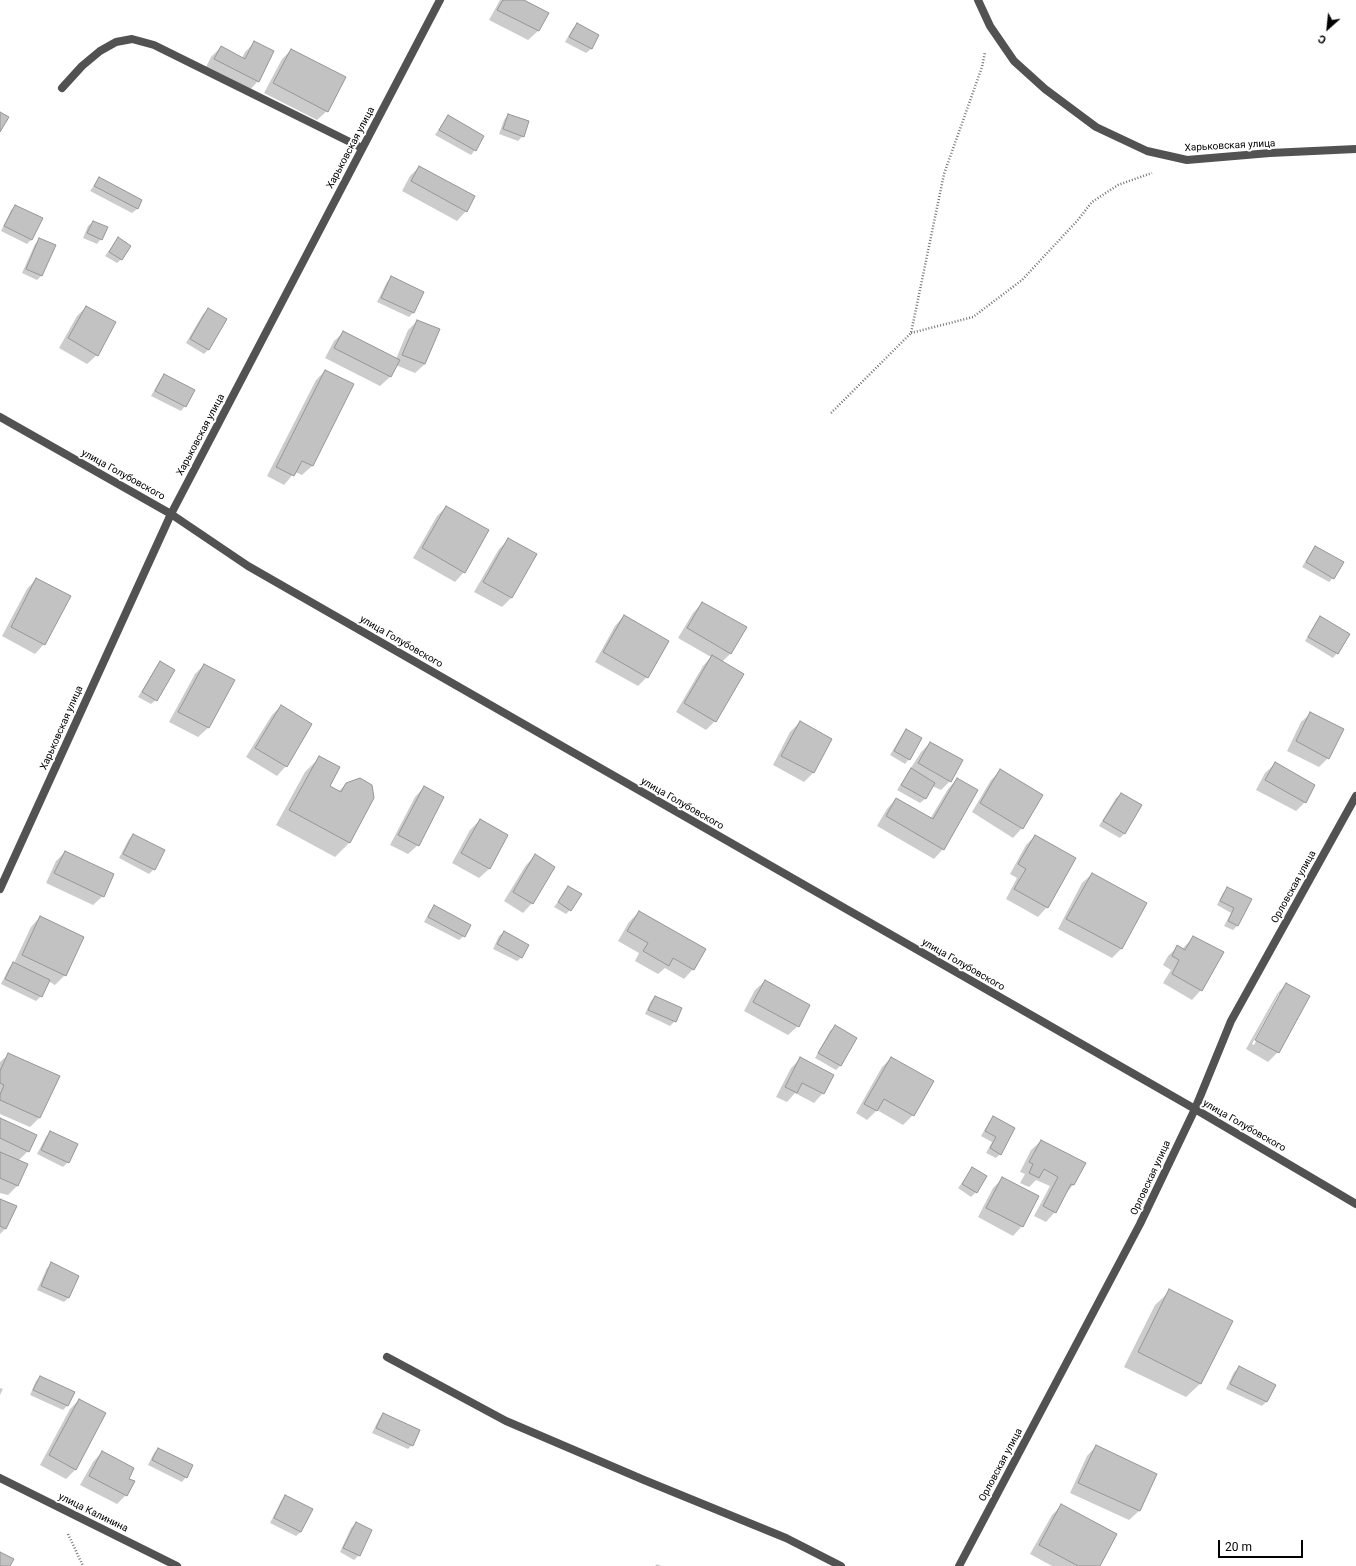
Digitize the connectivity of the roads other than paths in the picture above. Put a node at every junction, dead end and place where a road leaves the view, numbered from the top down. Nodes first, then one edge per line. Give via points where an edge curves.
1 (440, 0) edge
2 (978, 0) edge
3 (62, 88) dead end
4 (362, 148) junction
5 (1356, 149) edge
6 (0, 417) edge
7 (171, 514) junction
8 (1356, 796) edge
9 (0, 889) edge
10 (1195, 1109) junction
11 (1356, 1204) edge
12 (387, 1357) dead end
13 (0, 1478) edge
14 (177, 1566) edge
15 (841, 1566) edge
16 (959, 1566) edge

1 - 4 street, Харьковская улица
2 - 5 street, Харьковская улица via 990,26 1014,61 1045,89 1096,127 1148,151 1187,160
3 - 4 street via 100,51 116,42 132,39 154,45
4 - 7 street, Харьковская улица
6 - 7 street, улица Голубовского
7 - 9 street, Харьковская улица
7 - 10 street, улица Голубовского via 248,566
8 - 10 street, Орловская улица via 1231,1021
10 - 11 street, улица Голубовского
10 - 16 street, Орловская улица via 1140,1224
12 - 15 street via 506,1421 786,1538
13 - 14 street, улица Калинина

